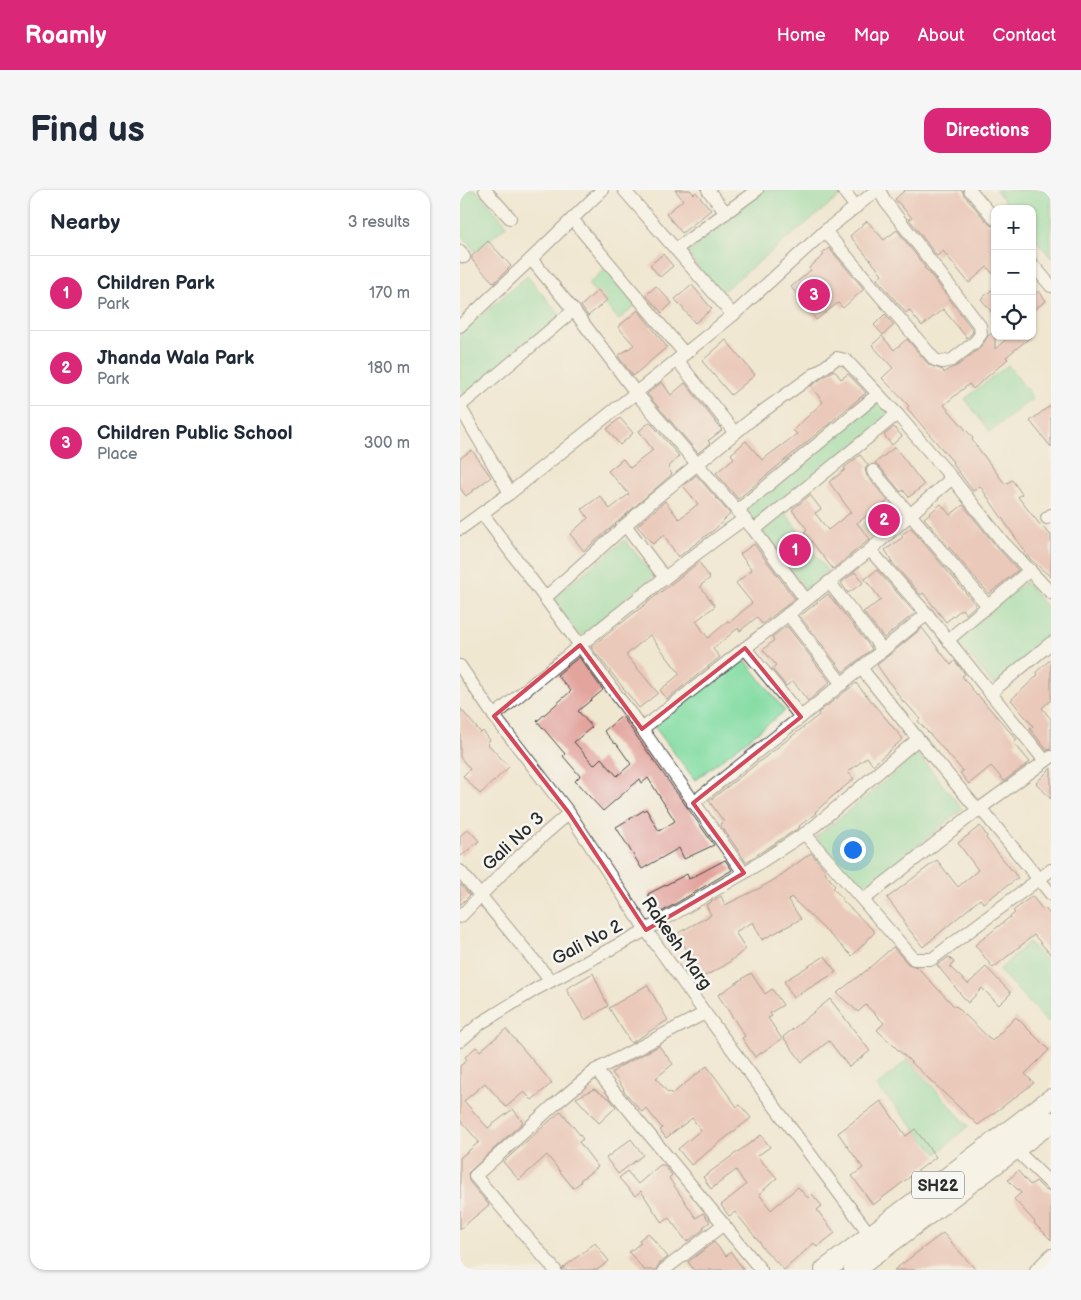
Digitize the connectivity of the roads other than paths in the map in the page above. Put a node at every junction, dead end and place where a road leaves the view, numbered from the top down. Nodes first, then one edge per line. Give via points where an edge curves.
1 (485, 190) edge
2 (602, 190) edge
3 (624, 190) edge
4 (708, 190) edge
5 (757, 190) edge
6 (843, 190) edge
7 (878, 190) edge
8 (970, 190) edge
9 (856, 207) junction
10 (726, 213) junction
11 (991, 214) edge
12 (510, 218) dead end
13 (572, 219) junction
14 (825, 231) junction
15 (676, 250) junction
16 (531, 259) junction
17 (1036, 269) edge
18 (1051, 286) edge
19 (574, 310) junction
20 (733, 315) junction
21 (460, 326) edge
22 (681, 357) junction
23 (636, 393) junction
24 (878, 394) junction
25 (460, 407) edge
26 (897, 414) junction
27 (735, 432) junction
28 (698, 464) junction
29 (873, 470) dead end
30 (952, 478) junction
31 (510, 493) junction
32 (482, 512) junction
33 (740, 515) junction
34 (910, 515) junction
35 (625, 525) junction
36 (460, 530) edge
37 (754, 530) junction
38 (870, 550) junction
39 (1030, 570) junction
40 (665, 578) junction
41 (829, 582) junction
42 (1051, 592) edge
43 (545, 598) junction
44 (806, 600) junction
45 (988, 606) junction
46 (788, 614) junction
47 (927, 614) junction
48 (948, 640) junction
49 (1051, 643) edge
50 (580, 645) junction
51 (745, 648) junction
52 (883, 650) junction
53 (460, 666) edge
54 (861, 668) junction
55 (842, 684) junction
56 (990, 693) junction
57 (494, 716) junction
58 (801, 717) junction
59 (642, 729) junction
60 (918, 739) junction
61 (1048, 759) edge
62 (693, 803) junction
63 (979, 809) junction
64 (569, 813) junction
65 (808, 832) junction
66 (1051, 870) edge
67 (460, 871) edge
68 (744, 873) junction
69 (1038, 880) junction
70 (1051, 894) edge
71 (481, 895) junction
72 (863, 900) junction
73 (460, 917) edge
74 (646, 930) junction
75 (551, 981) junction
76 (705, 1013) junction
77 (462, 1034) edge
78 (596, 1070) junction
79 (1051, 1099) edge
80 (1051, 1122) edge
81 (1014, 1149) junction
82 (1051, 1184) edge
83 (724, 1224) junction
84 (876, 1242) junction
85 (1051, 1255) edge
86 (555, 1270) edge
87 (664, 1270) edge
88 (761, 1270) edge
89 (825, 1270) edge
90 (854, 1270) edge
91 (1036, 1270) edge

1 - 12 street
2 - 13 street
3 - 15 street
4 - 10 street
5 - 10 street
6 - 9 street
7 - 9 street
7 - 14 street via 980,326 975,342 952,360 935,360
8 - 11 street
9 - 14 street
10 - 15 street
13 - 16 street
13 - 22 street
14 - 20 street
15 - 20 street
16 - 19 street
16 - 21 street
17 - 18 street
19 - 23 street
19 - 25 street
20 - 22 street
22 - 23 street
22 - 27 street
23 - 28 street
23 - 31 street
24 - 26 street
24 - 27 street via 846,360 837,358
24 - 33 street
25 - 31 street
26 - 30 street
26 - 37 street
27 - 28 street
28 - 33 street
28 - 35 street
29 - 34 street
30 - 34 street
30 - 39 street via 1002,541
31 - 32 street
32 - 36 street
32 - 43 street
33 - 37 street
33 - 40 street
34 - 38 street
34 - 45 street
35 - 40 street
35 - 43 street
37 - 44 street
38 - 41 street
38 - 47 street
39 - 42 street
39 - 45 street
40 - 50 street
41 - 44 street
41 - 52 street
43 - 50 street
44 - 46 street
45 - 48 street
46 - 51 street
46 - 55 street
47 - 48 street
47 - 52 street
48 - 56 street
49 - 56 street
50 - 57 street
50 - 59 street
51 - 58 street
51 - 59 street
52 - 54 street
53 - 57 street, Rakesh Marg
54 - 55 street
54 - 60 street
55 - 58 street
56 - 61 street
57 - 64 street, Rakesh Marg
58 - 62 street
59 - 62 street
60 - 63 street
60 - 65 street, Gali No 2
61 - 63 street
62 - 68 street
63 - 69 street
63 - 72 street
64 - 71 street, Gali No 3
64 - 74 street, Rakesh Marg
65 - 68 street, Gali No 2
65 - 72 street
66 - 69 street
67 - 71 street
68 - 74 street, Gali No 2
69 - 70 street
69 - 72 street via 932,958 914,959
71 - 73 street, Gali No 3
71 - 75 street
74 - 75 street, Gali No 2
74 - 76 street, Rakesh Marg
75 - 77 street, Gali No 2
76 - 78 street
76 - 84 street, Rakesh Marg
78 - 83 street
78 - 86 street via 475,1176
79 - 84 highway, SH22
80 - 81 highway, SH22
81 - 82 street
81 - 84 highway, SH22
83 - 87 street
83 - 88 street
84 - 89 highway, SH22
84 - 90 highway, SH22
85 - 91 street

